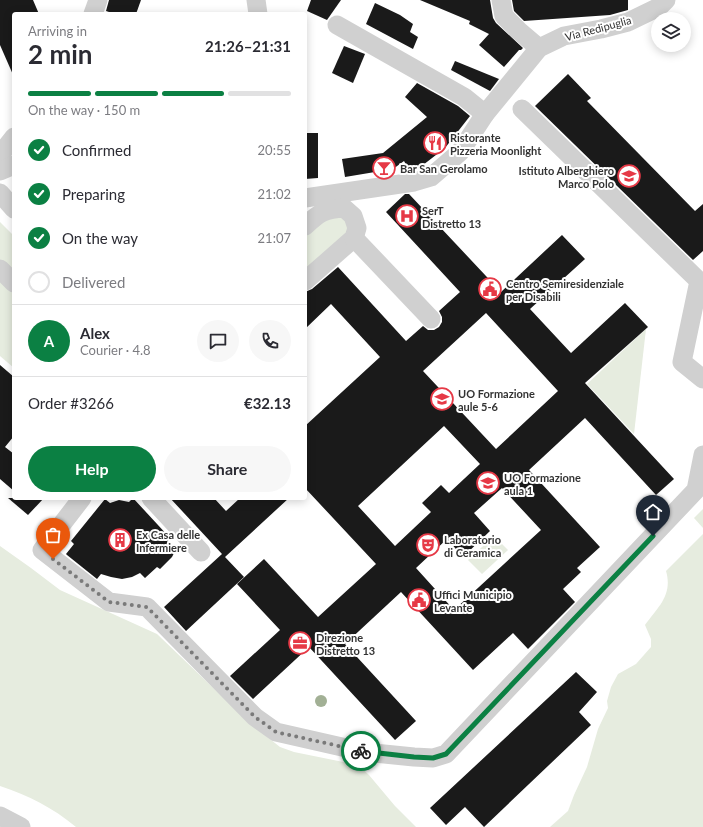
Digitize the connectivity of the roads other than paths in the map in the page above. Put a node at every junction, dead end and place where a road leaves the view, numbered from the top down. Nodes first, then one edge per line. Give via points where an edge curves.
1 (98, 0) edge
2 (256, 0) edge
3 (501, 0) edge
4 (666, 0) edge
5 (94, 12) edge
6 (258, 12) edge
7 (337, 25) dead end
8 (539, 48) junction
9 (522, 109) dead end
10 (485, 114) junction
11 (8, 152) edge
12 (0, 171) edge
13 (0, 192) edge
14 (307, 198) edge
15 (12, 207) edge
16 (307, 224) edge
17 (354, 238) junction
18 (0, 270) edge
19 (307, 279) edge
20 (12, 281) edge
21 (431, 319) dead end
22 (703, 379) edge
23 (703, 455) edge
24 (80, 500) edge
25 (153, 500) edge
26 (202, 552) dead end
27 (0, 816) edge
28 (21, 827) edge

1 - 5 street
2 - 6 street
3 - 8 street via 504,16
4 - 8 street, Via Redipuglia via 659,7 628,22 564,36
7 - 10 street via 464,97
8 - 10 street, Via Redipuglia
9 - 22 street via 699,281 682,362
10 - 14 street, Via Redipuglia via 460,152 431,177 414,182
11 - 12 street
13 - 15 street
16 - 17 street via 317,214 330,209 344,208 353,216 357,228
17 - 19 street
17 - 21 street
18 - 20 street
23 - 24 street via 696,490 446,754 433,758 364,752 276,732 255,717 147,607 109,602 42,550
25 - 26 street
27 - 28 street

